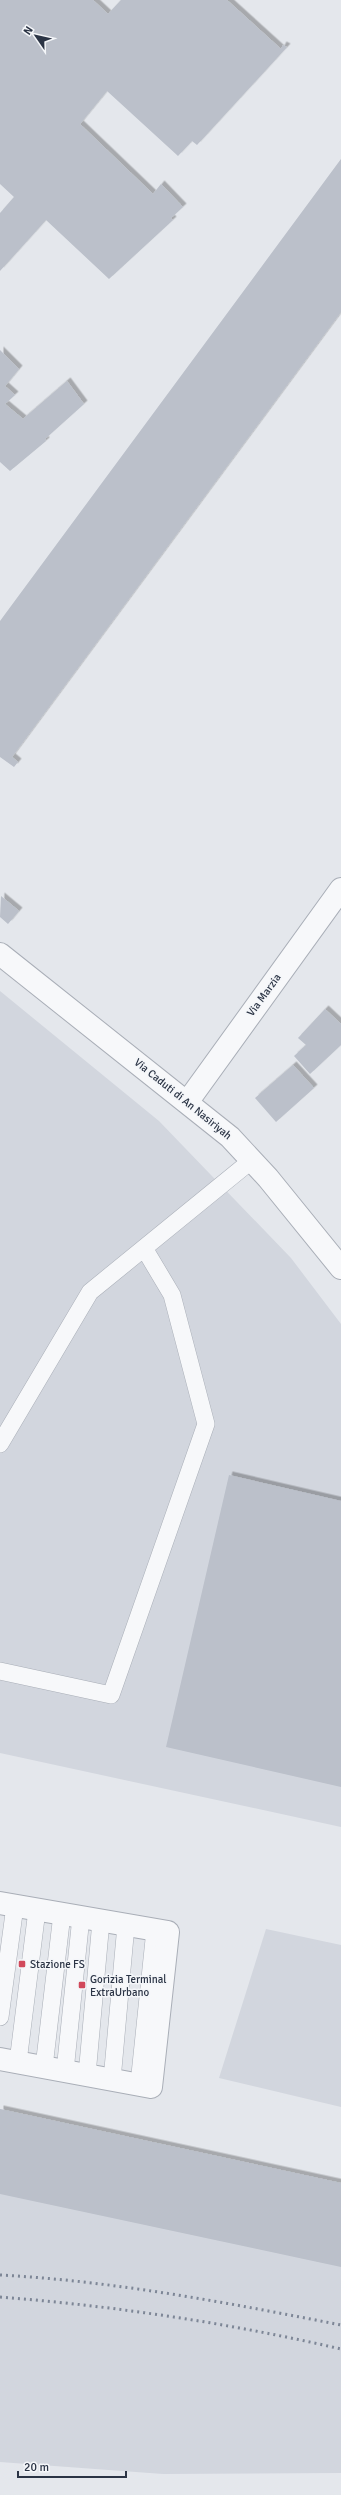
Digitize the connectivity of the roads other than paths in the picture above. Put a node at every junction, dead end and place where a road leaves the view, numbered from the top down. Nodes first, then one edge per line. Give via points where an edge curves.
1 (341, 889) edge
2 (0, 954) edge
3 (188, 1101) junction
4 (252, 1160) junction
5 (144, 1248) junction
6 (341, 1268) edge
7 (0, 1444) edge
8 (0, 1671) edge
9 (8, 1905) edge
10 (37, 1910) junction
11 (82, 1917) junction
12 (126, 1925) junction
13 (0, 2017) edge
14 (9, 2060) edge
15 (44, 2067) junction
16 (65, 2070) junction
17 (87, 2075) junction
18 (112, 2080) junction

1 - 3 street, Via Marzia
2 - 3 street, Via Caduti di An Nasiriyah
3 - 4 street, Via Caduti di An Nasiriyah
4 - 5 lane
4 - 6 street, Via Caduti di An Nasiriyah
5 - 7 lane via 90,1292
5 - 8 lane via 172,1295 206,1424 111,1695
9 - 10 street
9 - 13 lane
10 - 11 street
10 - 14 lane
11 - 12 street
11 - 15 lane
11 - 16 lane
11 - 17 lane
12 - 18 lane
12 - 18 street via 168,1932 151,2087
14 - 15 street
15 - 16 street
16 - 17 street
17 - 18 street

